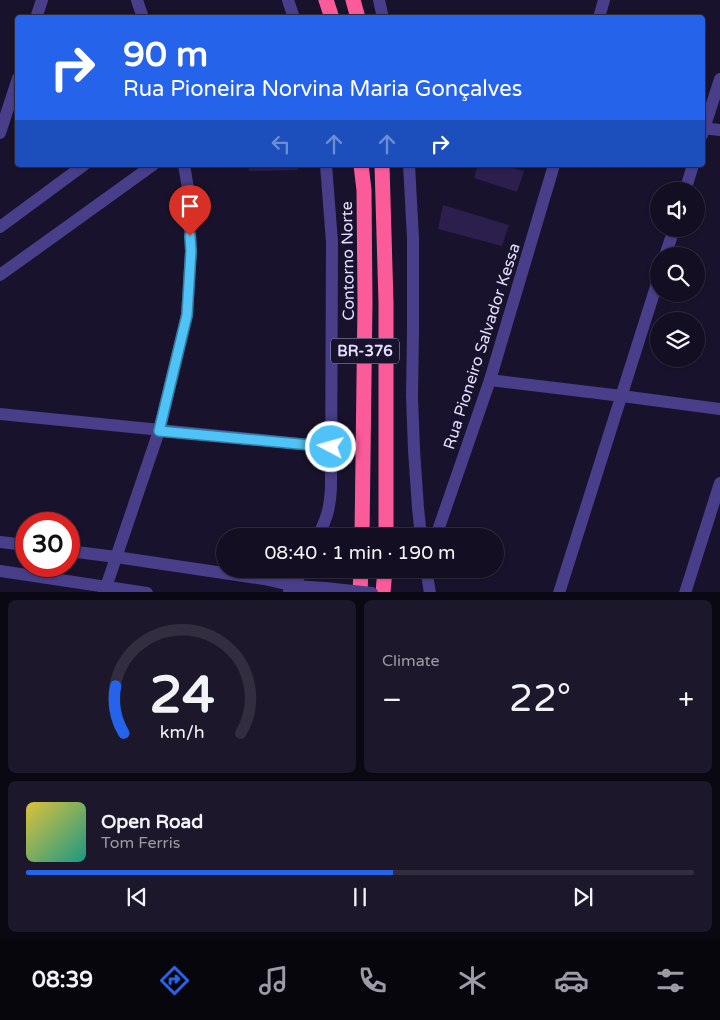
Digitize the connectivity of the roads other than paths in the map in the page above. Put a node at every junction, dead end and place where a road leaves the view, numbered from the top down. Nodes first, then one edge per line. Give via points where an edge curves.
1 (42, 0) edge
2 (137, 0) edge
3 (288, 0) edge
4 (326, 0) edge
5 (353, 0) edge
6 (379, 0) edge
7 (604, 0) edge
8 (37, 15) edge
9 (142, 15) edge
10 (292, 15) edge
11 (331, 15) edge
12 (357, 15) edge
13 (382, 15) edge
14 (600, 15) edge
15 (720, 79) edge
16 (15, 87) edge
17 (705, 125) edge
18 (720, 130) edge
19 (705, 131) edge
20 (0, 133) edge
21 (81, 167) edge
22 (150, 167) edge
23 (184, 167) edge
24 (326, 167) edge
25 (361, 167) edge
26 (382, 167) edge
27 (408, 167) edge
28 (553, 167) edge
29 (692, 167) edge
30 (688, 182) edge
31 (0, 227) edge
32 (0, 276) edge
33 (651, 302) edge
34 (490, 380) junction
35 (622, 396) junction
36 (720, 409) edge
37 (0, 414) edge
38 (159, 431) junction
39 (331, 447) junction
40 (720, 483) edge
41 (322, 528) edge
42 (362, 528) edge
43 (386, 528) edge
44 (420, 528) edge
45 (439, 528) edge
46 (0, 542) edge
47 (15, 544) edge
48 (80, 552) edge
49 (116, 557) junction
50 (0, 572) edge
51 (297, 578) edge
52 (361, 578) edge
53 (385, 578) edge
54 (428, 578) edge
55 (105, 589) edge
56 (291, 589) edge
57 (146, 592) edge
58 (360, 592) edge
59 (372, 592) edge
60 (384, 592) edge
61 (430, 592) edge
62 (559, 592) edge
63 (686, 592) edge

1 - 8 street
2 - 9 street
3 - 10 street
4 - 11 highway
5 - 12 highway
6 - 13 street
7 - 14 street
15 - 17 street
16 - 20 street
18 - 19 street
21 - 31 street
22 - 32 street
23 - 38 street via 191,251 187,315
24 - 39 street via 332,242
25 - 42 highway, Contorno Norte / BR-376 via 365,302
26 - 43 highway, BR-376
27 - 44 street via 413,238 413,432
28 - 34 street, Rua Pioneiro Salvador Kessa
29 - 30 street
33 - 35 street
34 - 35 street
34 - 45 street, Rua Pioneiro Salvador Kessa
35 - 36 street
35 - 62 street
37 - 38 street
38 - 39 street
38 - 49 street
39 - 41 street via 330,505
40 - 63 street
46 - 47 street
48 - 49 street
49 - 55 street
49 - 56 street via 264,579
50 - 55 street
51 - 56 street
52 - 58 highway
53 - 60 highway
54 - 61 street
55 - 57 street
56 - 59 street, bridge

